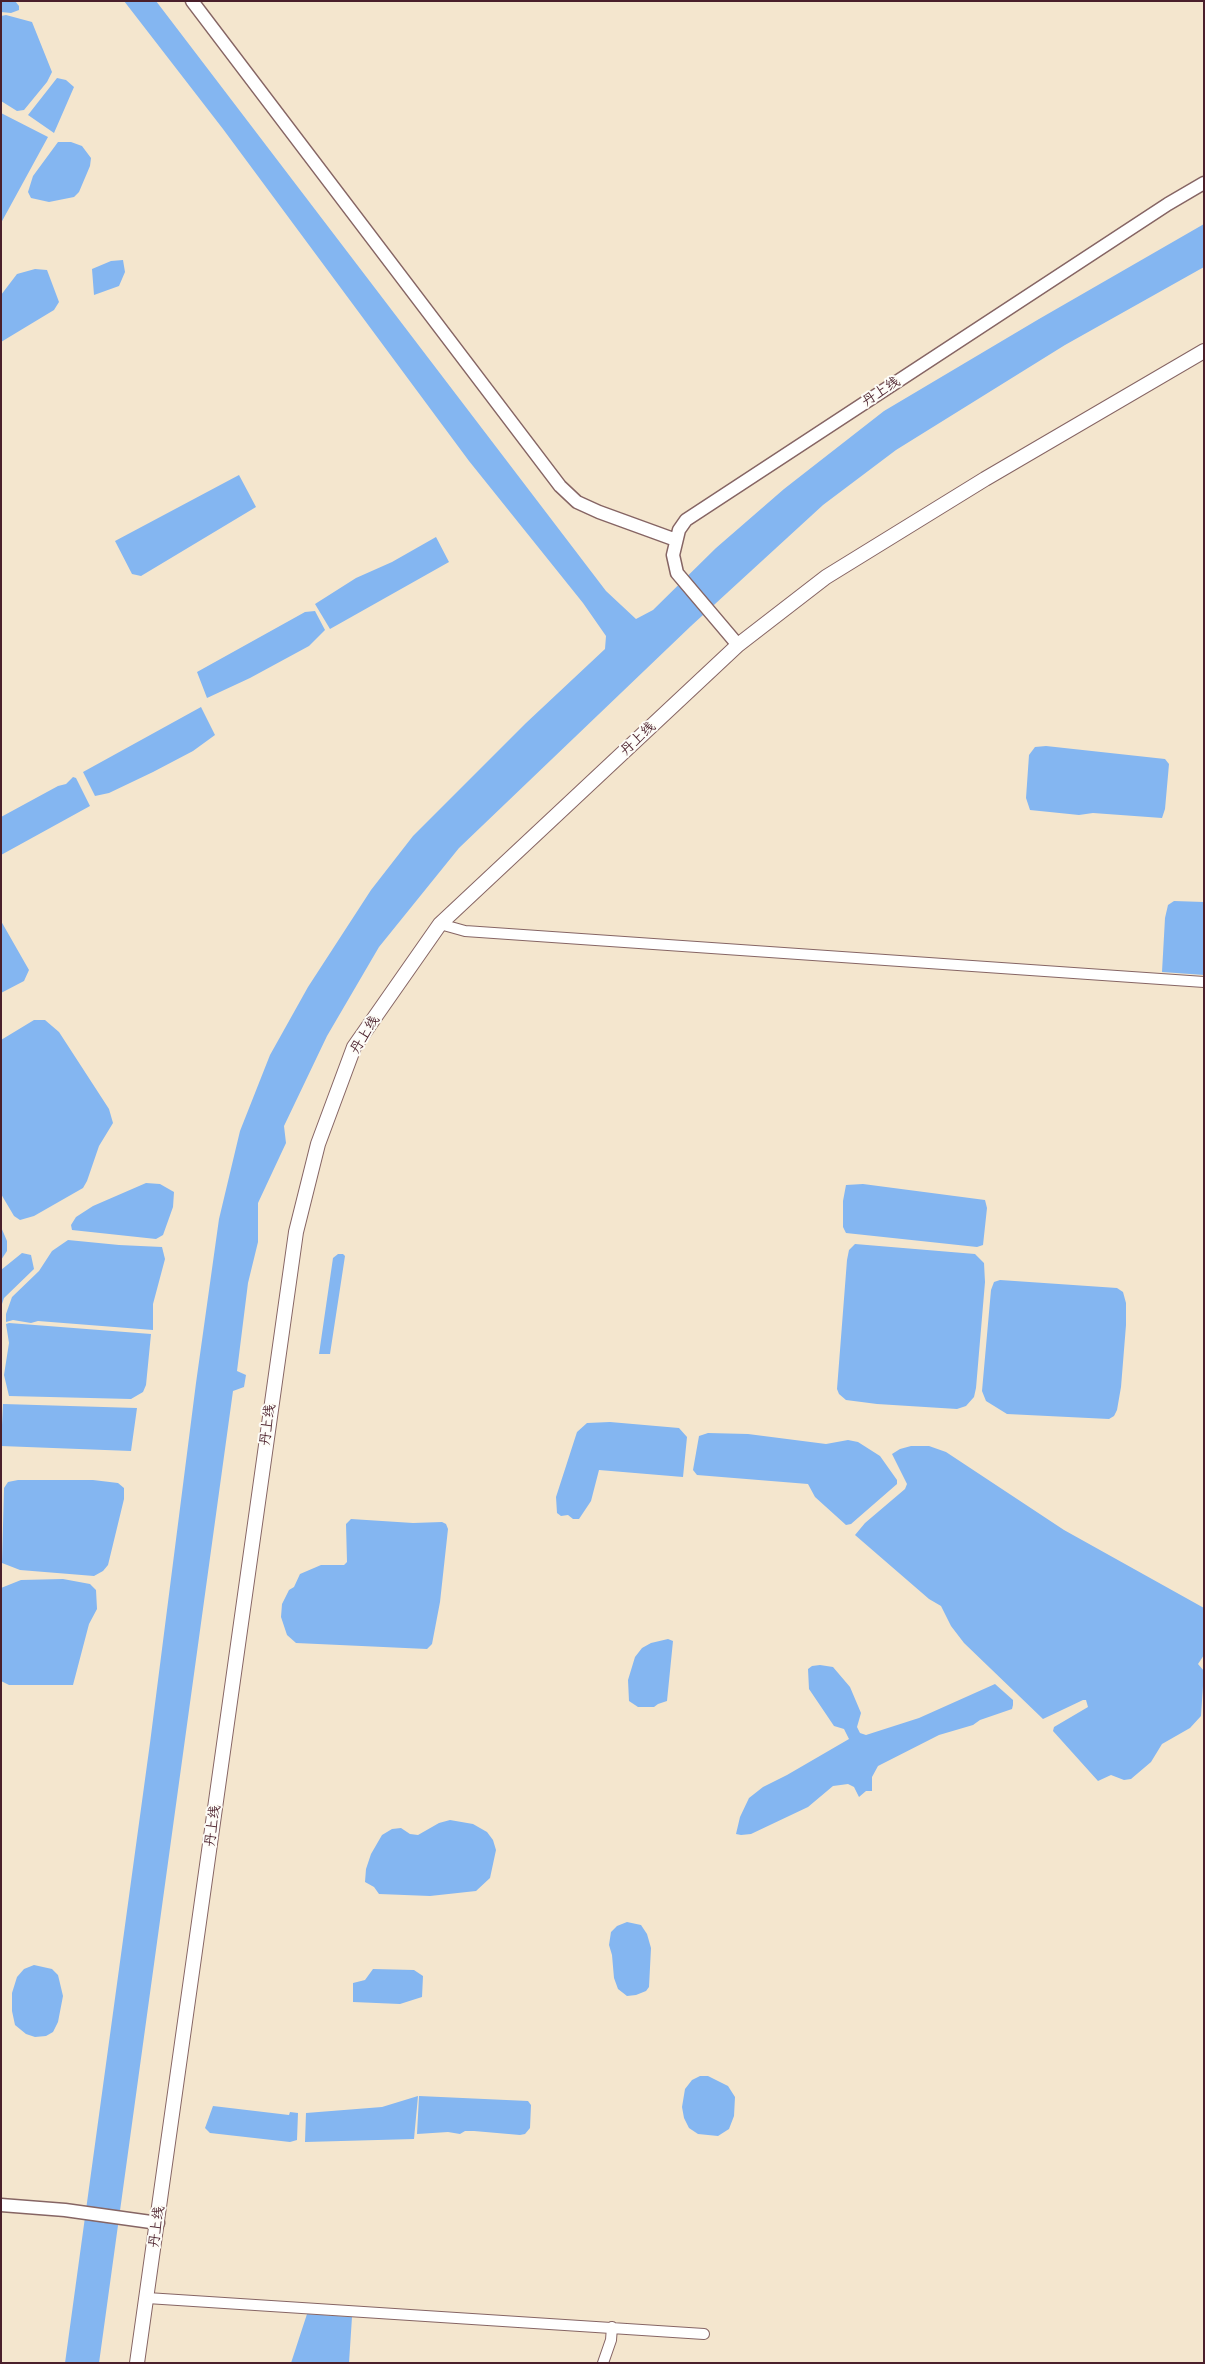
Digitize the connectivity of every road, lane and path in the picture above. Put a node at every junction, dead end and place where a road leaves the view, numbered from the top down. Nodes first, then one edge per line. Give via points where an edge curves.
1 (192, 1) edge
2 (1204, 183) edge
3 (1204, 351) edge
4 (676, 540) junction
5 (738, 645) junction
6 (440, 924) junction
7 (1204, 982) edge
8 (1, 2205) edge
9 (158, 2223) junction
10 (147, 2298) junction
11 (612, 2327) junction
12 (704, 2334) dead end
13 (137, 2363) edge
14 (603, 2363) edge

1 - 4 street via 560,486 577,502
2 - 4 street, 丹上线 via 686,520
3 - 5 main road, 丹上线 via 985,479 826,577
4 - 5 street, 丹上线 via 673,555 677,573
5 - 6 main road, 丹上线
6 - 7 street via 465,931
6 - 9 main road, 丹上线 via 354,1047 318,1144 296,1232
8 - 9 street
9 - 10 main road, 丹上线
10 - 11 street
10 - 13 main road, 丹上线
11 - 12 street
11 - 14 street

